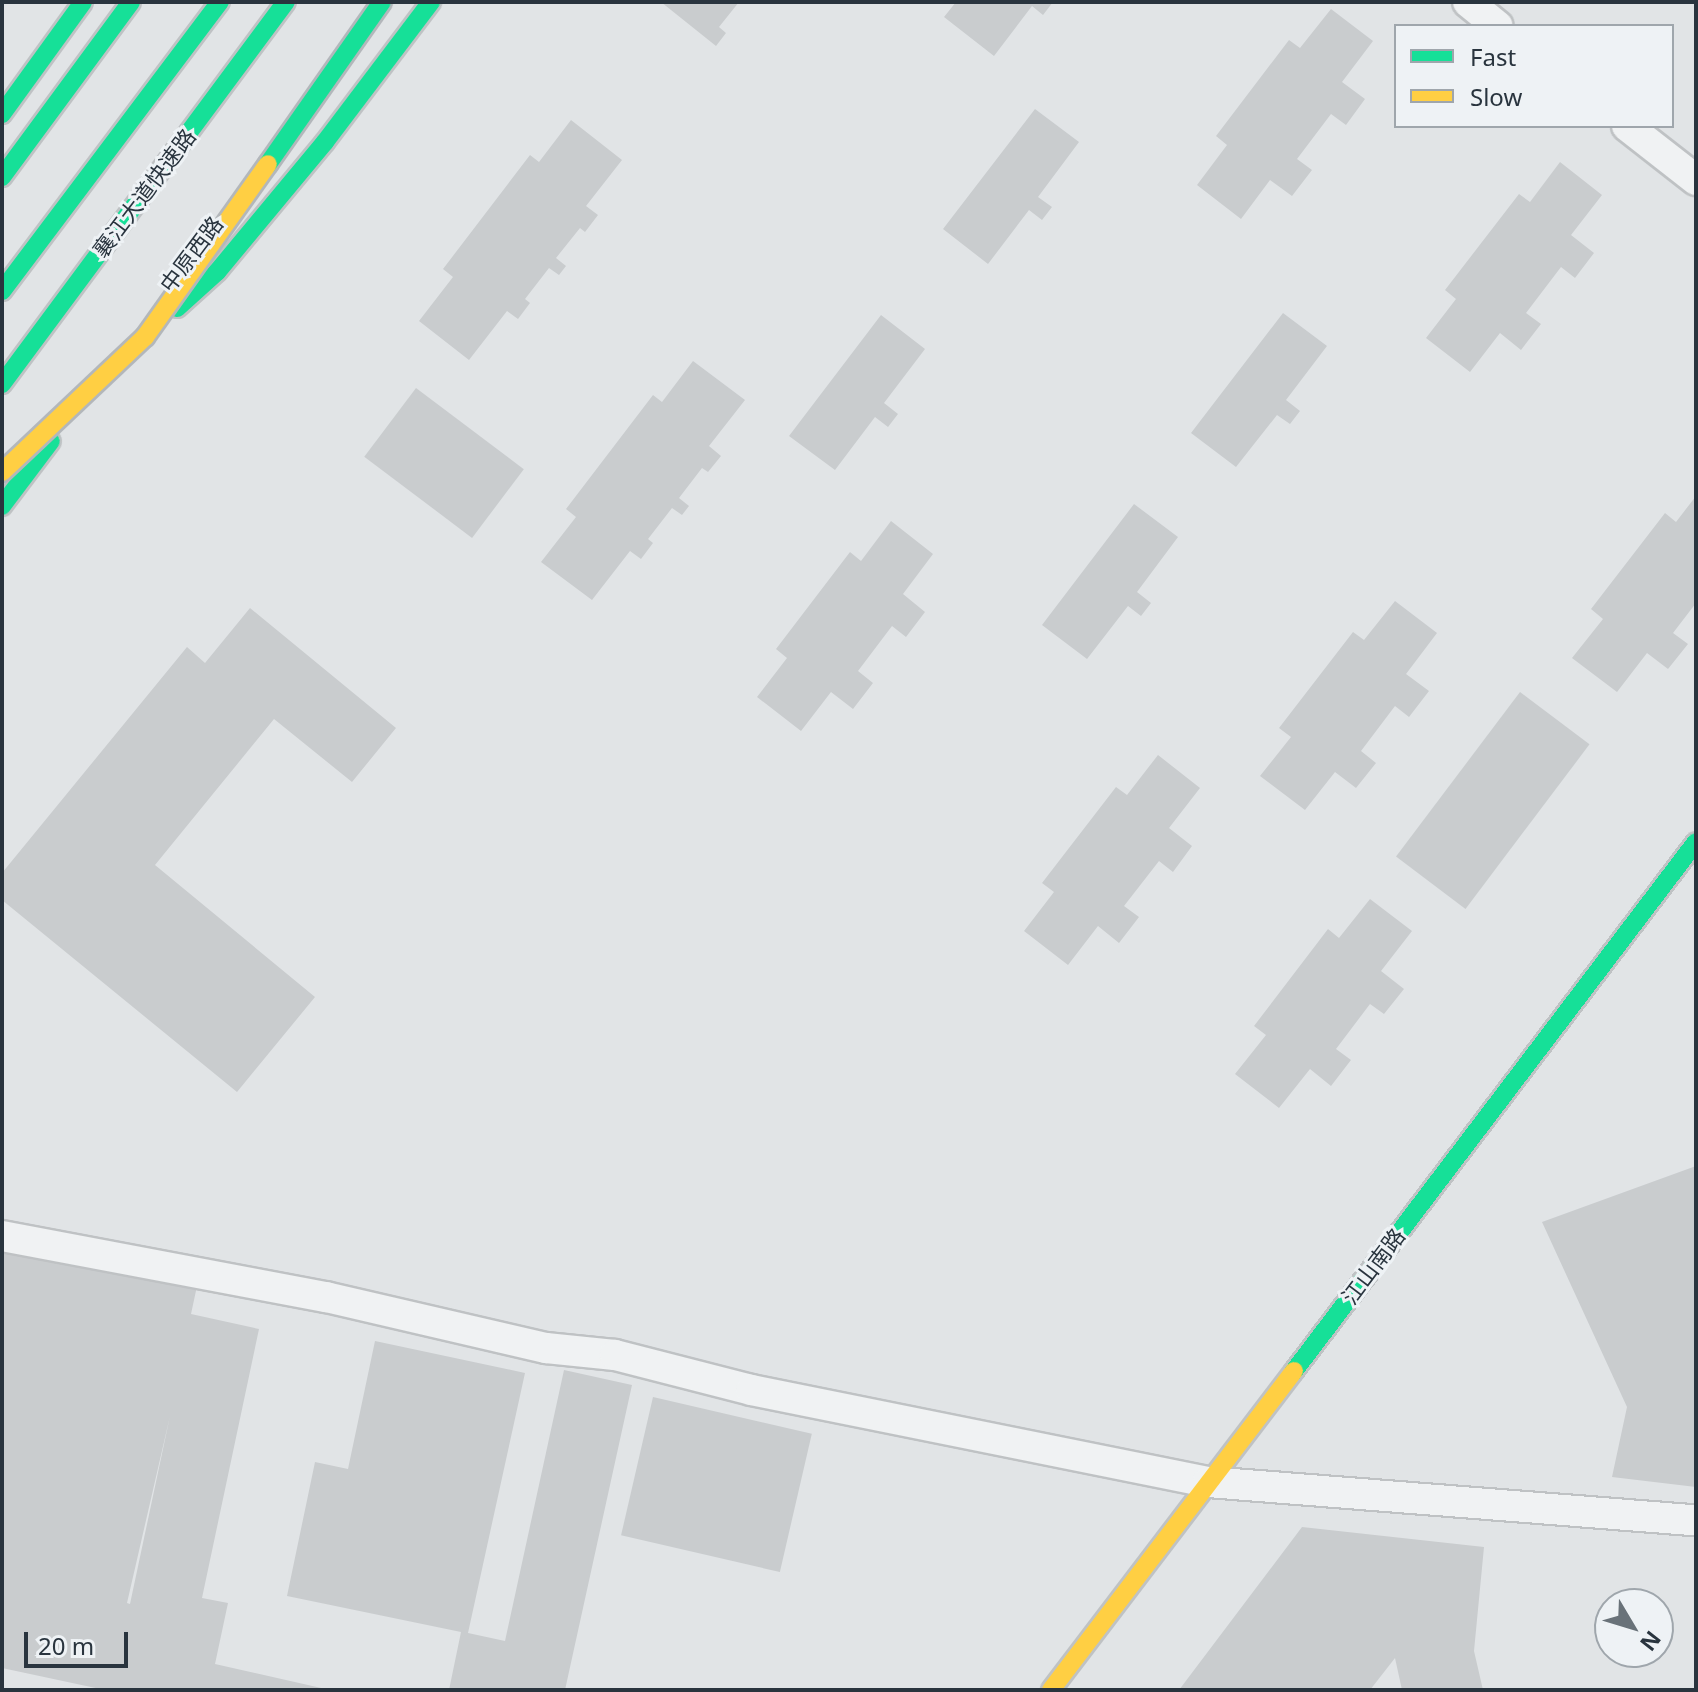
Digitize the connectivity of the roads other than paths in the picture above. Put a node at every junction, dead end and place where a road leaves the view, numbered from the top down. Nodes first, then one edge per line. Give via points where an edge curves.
1 (83, 2) edge
2 (131, 2) edge
3 (220, 2) edge
4 (286, 2) edge
5 (381, 2) edge
6 (431, 2) edge
7 (1468, 2) edge
8 (1496, 24) edge
9 (2, 114) edge
10 (1630, 128) edge
11 (2, 177) edge
12 (1696, 180) edge
13 (2, 291) edge
14 (145, 337) junction
15 (2, 384) edge
16 (2, 472) edge
17 (2, 506) edge
18 (1696, 842) edge
19 (2, 1236) edge
20 (1208, 1482) junction
21 (1696, 1520) edge
22 (1051, 1690) edge

1 - 9 main road
2 - 11 main road
3 - 13 main road
4 - 15 main road, 襄江大道快速路
5 - 14 main road, bridge
5 - 17 main road, 中原西路
6 - 14 main road, bridge via 217,272
7 - 8 street
10 - 12 street
14 - 16 main road, bridge
18 - 20 main road, 江山南路
19 - 20 street via 326,1297 546,1348 615,1355 751,1390
20 - 21 street
20 - 22 main road, 江山南路

